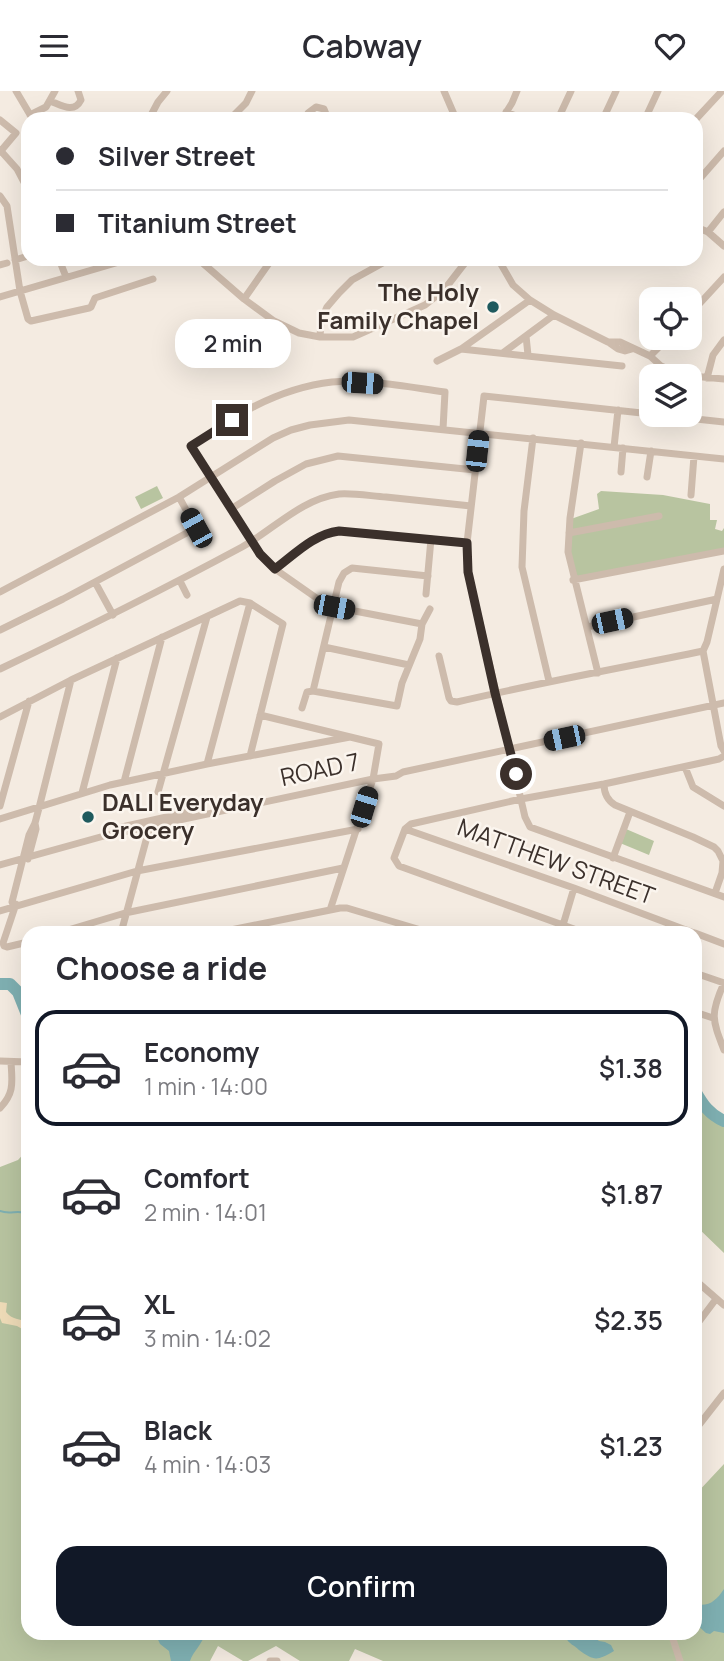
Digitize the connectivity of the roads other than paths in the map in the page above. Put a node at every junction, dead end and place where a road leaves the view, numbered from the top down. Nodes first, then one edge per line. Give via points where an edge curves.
1 (16, 91) edge
2 (55, 91) edge
3 (78, 91) edge
4 (167, 91) edge
5 (252, 91) edge
6 (444, 91) edge
7 (517, 91) edge
8 (571, 91) edge
9 (616, 91) edge
10 (658, 91) edge
11 (722, 91) edge
12 (50, 101) junction
13 (28, 112) edge
14 (38, 112) edge
15 (153, 112) edge
16 (237, 112) edge
17 (309, 112) edge
18 (325, 112) edge
19 (453, 112) edge
20 (506, 112) edge
21 (561, 112) edge
22 (606, 112) edge
23 (648, 112) edge
24 (702, 112) edge
25 (0, 120) edge
26 (0, 151) edge
27 (724, 151) edge
28 (21, 175) edge
29 (703, 175) edge
30 (0, 196) edge
31 (724, 212) edge
32 (703, 230) edge
33 (708, 232) junction
34 (724, 246) edge
35 (21, 258) edge
36 (15, 260) junction
37 (62, 266) edge
38 (105, 266) edge
39 (206, 266) edge
40 (267, 266) edge
41 (377, 266) edge
42 (463, 266) edge
43 (502, 266) edge
44 (66, 277) junction
45 (724, 277) edge
46 (153, 279) dead end
47 (20, 291) junction
48 (0, 297) edge
49 (244, 299) junction
50 (530, 300) junction
51 (702, 301) edge
52 (554, 315) junction
53 (526, 335) junction
54 (320, 337) junction
55 (724, 340) edge
56 (461, 349) junction
57 (656, 350) edge
58 (504, 353) junction
59 (528, 355) junction
60 (650, 356) junction
61 (436, 361) dead end
62 (621, 366) dead end
63 (708, 378) junction
64 (724, 379) edge
65 (618, 410) junction
66 (639, 413) edge
67 (702, 420) edge
68 (724, 422) edge
69 (443, 429) junction
70 (479, 432) junction
71 (533, 438) junction
72 (581, 443) junction
73 (618, 447) junction
74 (651, 451) junction
75 (694, 456) junction
76 (724, 459) edge
77 (475, 470) junction
78 (621, 472) dead end
79 (211, 477) junction
80 (647, 477) dead end
81 (691, 495) dead end
82 (179, 497) junction
83 (471, 506) junction
84 (231, 509) junction
85 (659, 516) dead end
86 (569, 533) junction
87 (431, 539) junction
88 (252, 541) junction
89 (467, 543) junction
90 (724, 551) edge
91 (275, 569) junction
92 (724, 569) edge
93 (428, 576) junction
94 (573, 580) junction
95 (180, 581) junction
96 (95, 582) junction
97 (0, 592) edge
98 (426, 594) dead end
99 (187, 595) dead end
100 (717, 599) junction
101 (250, 603) junction
102 (334, 607) junction
103 (430, 609) dead end
104 (113, 615) junction
105 (207, 617) junction
106 (422, 624) junction
107 (586, 627) junction
108 (0, 630) edge
109 (162, 637) junction
110 (324, 647) junction
111 (702, 651) junction
112 (439, 656) dead end
113 (117, 658) junction
114 (410, 665) junction
115 (0, 669) edge
116 (598, 673) junction
117 (71, 680) junction
118 (549, 681) junction
119 (313, 691) junction
120 (495, 693) junction
121 (29, 701) junction
122 (724, 703) edge
123 (713, 706) junction
124 (302, 708) dead end
125 (260, 715) junction
126 (0, 717) edge
127 (350, 737) junction
128 (510, 750) junction
129 (724, 753) edge
130 (250, 756) junction
131 (207, 764) junction
132 (685, 767) junction
133 (163, 774) junction
134 (373, 777) junction
135 (124, 782) junction
136 (604, 784) junction
137 (82, 793) junction
138 (158, 793) dead end
139 (521, 799) junction
140 (724, 806) edge
141 (0, 808) edge
142 (39, 808) junction
143 (630, 812) junction
144 (0, 819) edge
145 (150, 823) junction
146 (358, 829) junction
147 (405, 829) junction
148 (26, 856) junction
149 (612, 858) junction
150 (0, 863) edge
151 (343, 869) junction
152 (137, 871) junction
153 (574, 888) junction
154 (715, 894) junction
155 (724, 897) edge
156 (14, 907) junction
157 (330, 910) junction
158 (0, 911) edge
159 (125, 913) junction
160 (563, 925) joint
161 (81, 926) edge
162 (122, 926) edge
163 (251, 926) edge
164 (407, 926) edge
165 (676, 926) edge
166 (702, 936) edge
167 (21, 944) edge
168 (724, 944) edge
169 (2, 948) edge
170 (702, 975) edge
171 (724, 983) edge
172 (702, 1014) edge
173 (713, 1018) junction
174 (724, 1050) edge
175 (0, 1061) edge
176 (12, 1062) junction
177 (21, 1062) edge
178 (0, 1108) edge
179 (702, 1286) edge
180 (716, 1299) junction
181 (724, 1305) edge
182 (702, 1318) edge
183 (724, 1393) edge
184 (702, 1421) edge
185 (672, 1640) edge
186 (271, 1661) edge
187 (277, 1661) edge
188 (680, 1661) edge

1 - 13 street
2 - 12 street
3 - 12 street via 81,100 74,107
4 - 15 street
5 - 16 street
6 - 19 street
7 - 20 street
8 - 21 street
9 - 22 street
10 - 23 street
11 - 24 street
12 - 14 street
17 - 18 street via 316,107
25 - 26 street via 16,133
26 - 28 street
27 - 29 street
30 - 36 street via 7,206
31 - 33 street
32 - 33 street
33 - 34 street
35 - 36 street
36 - 47 street
37 - 44 street
38 - 44 street
39 - 49 street
40 - 49 street
41 - 54 street via 338,293 321,321
42 - 54 street via 425,305 353,337
43 - 50 street via 513,285
44 - 47 street
45 - 51 street
46 - 47 street via 95,298 89,308 33,321 28,319
47 - 48 street
49 - 54 street via 286,327
50 - 52 street
50 - 56 street
52 - 53 street
52 - 60 street via 618,349
53 - 58 street
53 - 59 street
55 - 63 street via 713,355
56 - 58 street
56 - 61 street
57 - 60 street
58 - 59 street
59 - 62 street
60 - 63 street via 682,376
63 - 64 street
65 - 66 street
65 - 70 street via 484,396
65 - 73 street
67 - 68 street
69 - 70 street
69 - 79 street via 349,420 310,425 273,438
69 - 79 street via 445,392 362,383 317,384 253,407 191,446
70 - 71 street
70 - 77 street
71 - 72 street
71 - 118 street via 522,567
72 - 73 street
72 - 86 street
73 - 74 street
73 - 78 street
74 - 75 street
74 - 80 street
75 - 76 street
75 - 81 street
77 - 83 street
77 - 84 street via 348,456 327,458 306,464
79 - 82 street
79 - 84 street
82 - 96 street via 196,528
82 - 97 street
83 - 88 street via 340,494 303,506
83 - 89 street
84 - 88 street
85 - 86 street
86 - 94 street
87 - 89 street
87 - 91 street via 331,532
87 - 93 street
88 - 91 street
88 - 95 street
89 - 120 street via 468,572
90 - 94 street
91 - 102 street
92 - 100 street
93 - 98 street
93 - 102 street via 347,569
94 - 107 street
95 - 99 street
95 - 104 street
96 - 104 street
96 - 108 street
100 - 107 street
100 - 111 street
101 - 105 street via 240,601
101 - 125 street via 283,624
101 - 131 street
102 - 106 street
102 - 110 street
103 - 106 street
104 - 115 street
105 - 109 street
105 - 133 street
106 - 114 street
107 - 116 street
109 - 113 street
109 - 135 street
110 - 114 street
110 - 119 street
111 - 116 street
111 - 123 street
112 - 120 street via 451,701
113 - 117 street
113 - 137 street
114 - 119 street via 397,706
116 - 118 street
117 - 121 street
117 - 142 street
118 - 120 street
119 - 124 street via 307,692
120 - 128 street
121 - 126 street
121 - 141 street
122 - 123 street, ROAD 7
123 - 128 street, ROAD 7
123 - 129 street
125 - 127 street
125 - 130 street
127 - 130 street
127 - 134 street via 379,744
128 - 134 street, ROAD 7
128 - 139 street
129 - 132 street via 719,759
130 - 131 street
131 - 133 street
132 - 136 street
132 - 140 street via 693,787
133 - 135 street
133 - 138 street
134 - 145 street, ROAD 7
134 - 146 street
135 - 137 street
136 - 139 street
136 - 143 street via 607,798
137 - 142 street
139 - 147 street
139 - 149 street via 530,827
141 - 144 street
142 - 144 street
142 - 148 street
143 - 149 street
143 - 154 street via 714,847 723,860
145 - 148 street, ROAD 7
145 - 152 street
146 - 151 street
146 - 152 street
147 - 153 street, MATTHEW STREET
147 - 160 street via 394,858 399,866
148 - 150 street, ROAD 7
148 - 156 street
149 - 154 street
151 - 157 street
151 - 159 street
152 - 156 street
152 - 159 street
153 - 160 street
153 - 165 street, MATTHEW STREET
154 - 155 street
156 - 158 street
156 - 169 street
157 - 163 street
157 - 164 street via 347,908
159 - 161 street
159 - 162 street
166 - 168 street, MATTHEW STREET
167 - 169 street
170 - 171 street
171 - 173 street
172 - 173 street
173 - 174 street
175 - 176 street
176 - 177 street
176 - 178 street via 12,1090
179 - 180 street
180 - 181 street
180 - 182 street
183 - 184 street
185 - 188 street
186 - 187 street

